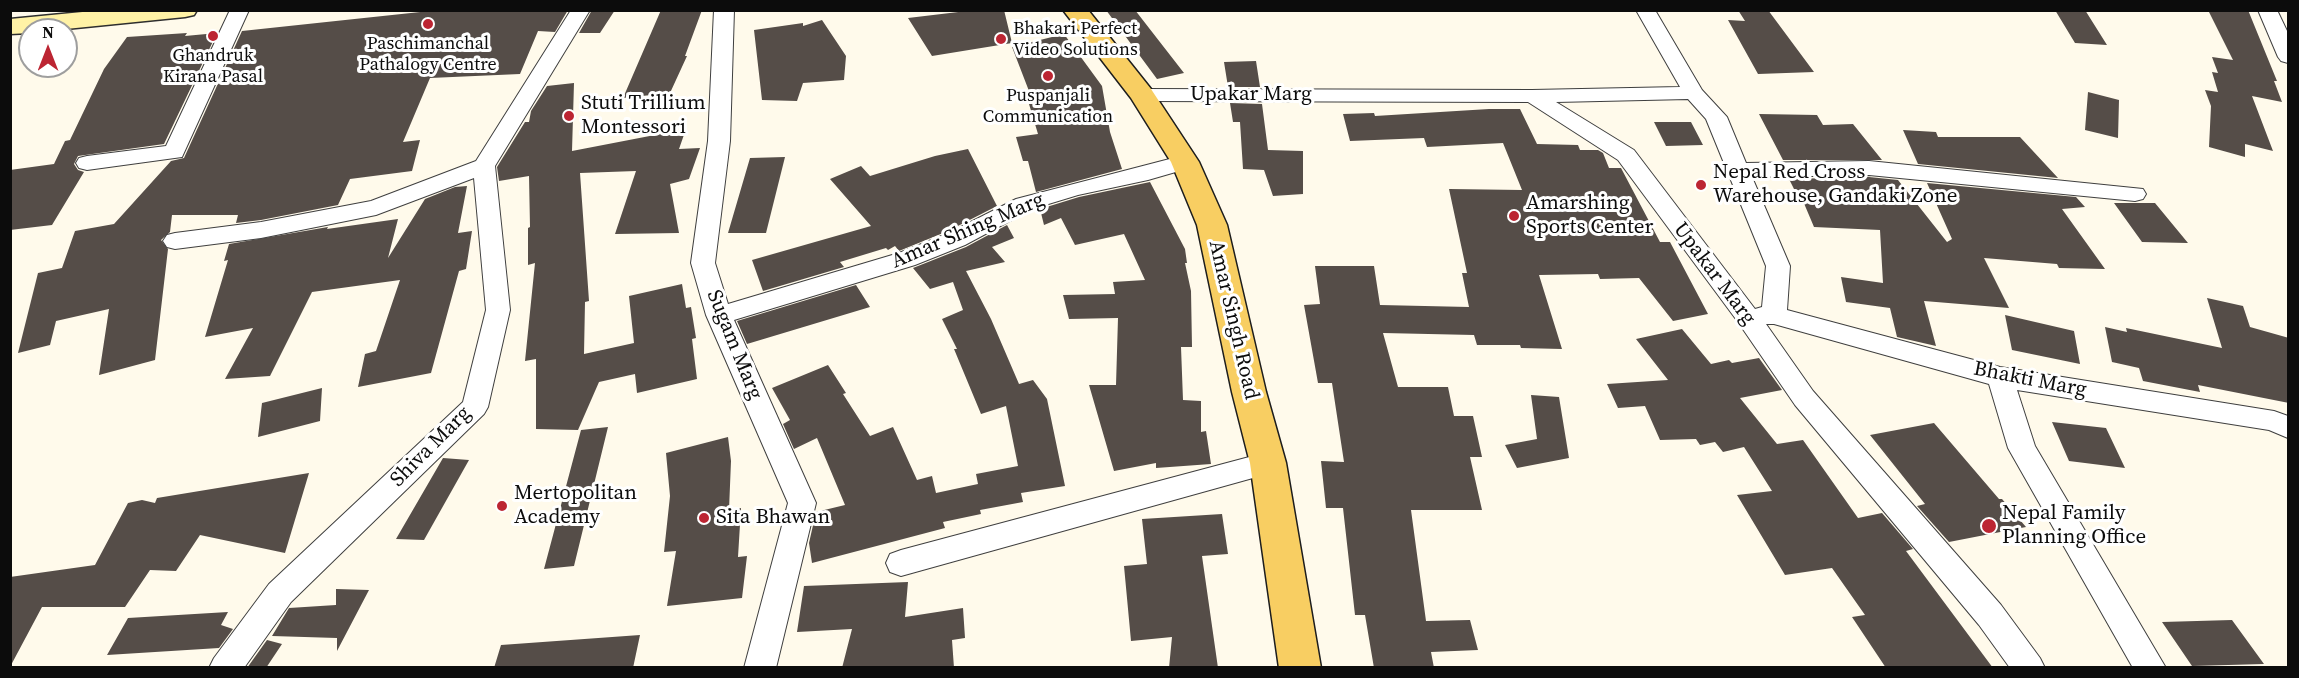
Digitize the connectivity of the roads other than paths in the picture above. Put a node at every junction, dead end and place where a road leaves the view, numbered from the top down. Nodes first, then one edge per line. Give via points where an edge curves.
1 (185, 10) edge
2 (240, 10) edge
3 (581, 10) edge
4 (724, 10) edge
5 (1075, 10) edge
6 (1645, 10) edge
7 (2267, 10) edge
8 (10, 27) edge
9 (2289, 57) edge
10 (1694, 93) junction
11 (1142, 95) junction
12 (1532, 96) junction
13 (1185, 162) junction
14 (87, 163) dead end
15 (484, 166) junction
16 (1739, 170) junction
17 (2135, 194) dead end
18 (175, 241) dead end
19 (719, 315) junction
20 (1774, 315) junction
21 (1747, 316) junction
22 (2000, 377) junction
23 (2289, 428) edge
24 (1268, 463) junction
25 (902, 563) dead end
26 (225, 668) edge
27 (760, 668) edge
28 (1300, 668) edge
29 (2029, 668) edge
30 (2150, 668) edge

1 - 8 main road
2 - 14 street via 174,152
3 - 15 street
4 - 19 street, Sugam Marg via 719,141 704,263
5 - 11 main road, Amar Singh Road
6 - 10 street
7 - 9 street
10 - 12 street
10 - 16 street via 1716,117
11 - 12 street, Upakar Marg
11 - 13 main road, Amar Singh Road
12 - 21 street, Upakar Marg via 1626,155
13 - 19 street, Amar Shing Marg via 1024,204 957,239 907,259
13 - 24 main road, Amar Singh Road via 1212,225
15 - 18 street via 376,208 261,230
15 - 26 street, Shiva Marg via 498,310 475,406 280,593
16 - 17 street via 1869,168
16 - 20 street via 1778,266
19 - 27 street, Sugam Marg via 802,503
20 - 21 street, Bhakti Marg
20 - 22 street, Bhakti Marg
21 - 29 street, Upakar Marg via 1804,398 1990,615
22 - 23 street, Bhakti Marg via 2274,421
22 - 30 street via 2022,448
24 - 25 street
24 - 28 main road, Amar Singh Road

